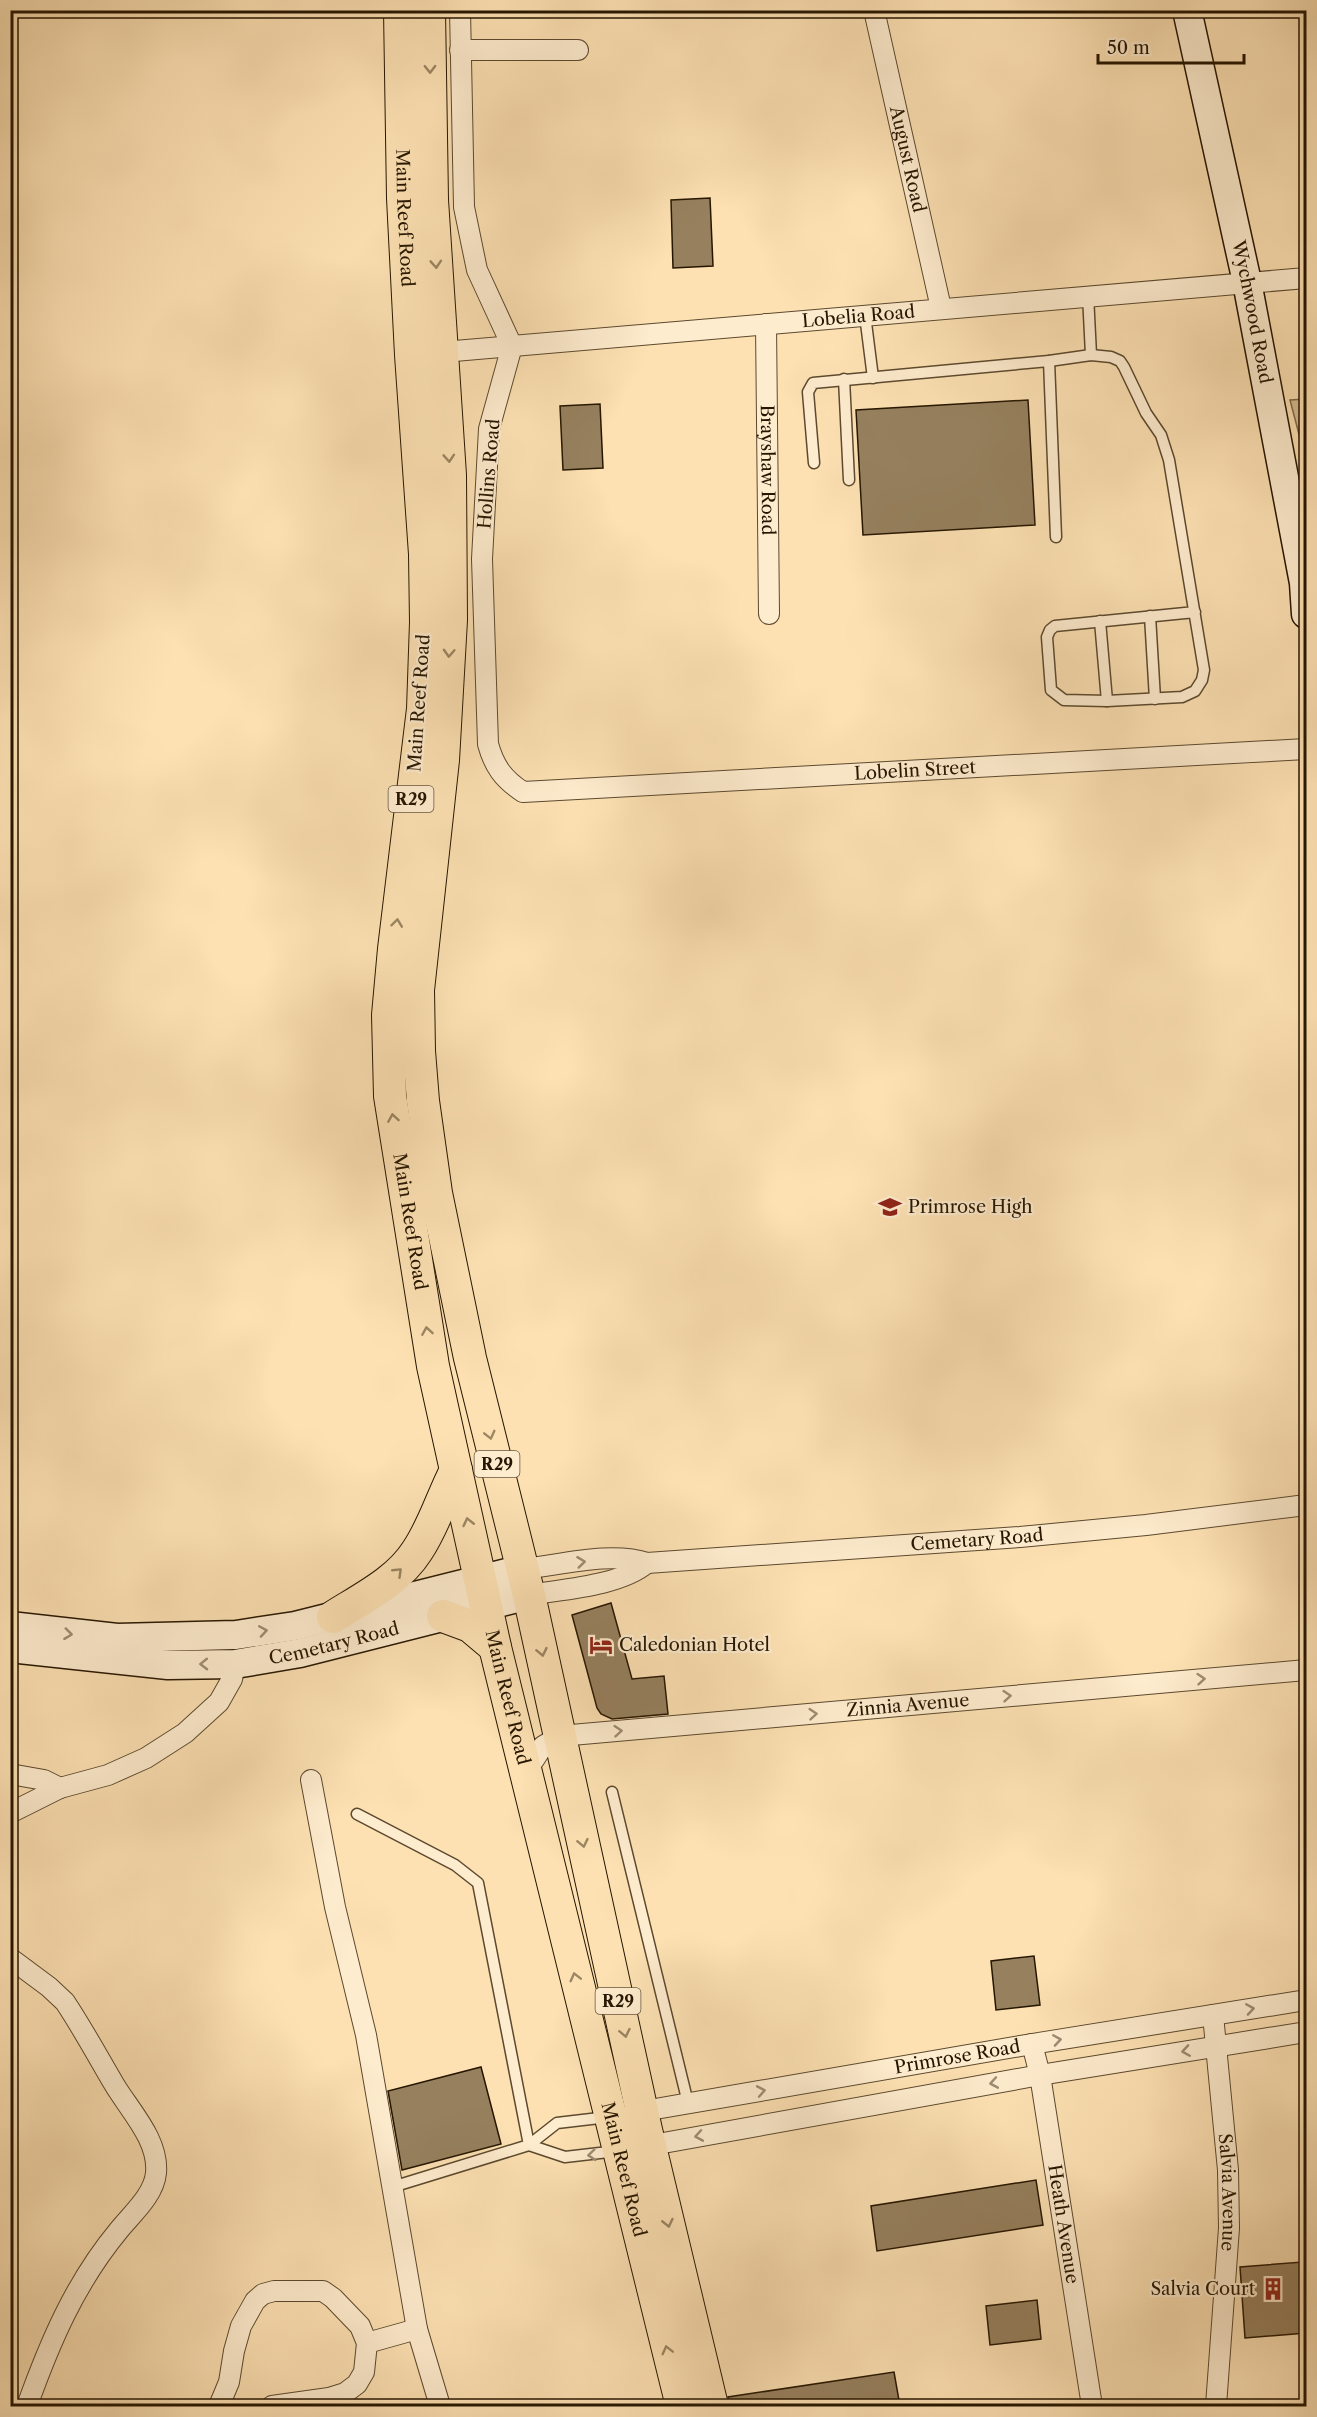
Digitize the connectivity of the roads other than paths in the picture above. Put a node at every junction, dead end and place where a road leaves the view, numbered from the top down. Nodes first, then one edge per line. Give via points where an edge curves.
1 (400, 10) edge
2 (429, 10) edge
3 (460, 10) edge
4 (874, 10) edge
5 (1187, 10) edge
6 (460, 50) junction
7 (578, 50) dead end
8 (1306, 278) edge
9 (1247, 282) junction
10 (1088, 295) junction
11 (941, 308) junction
12 (865, 315) junction
13 (766, 324) junction
14 (512, 346) junction
15 (442, 352) junction
16 (411, 355) junction
17 (1091, 355) junction
18 (1049, 361) junction
19 (873, 378) junction
20 (844, 379) junction
21 (814, 463) dead end
22 (849, 480) dead end
23 (1056, 537) dead end
24 (1195, 612) junction
25 (769, 614) dead end
26 (1306, 615) edge
27 (1150, 616) junction
28 (1100, 621) junction
29 (1155, 699) junction
30 (1107, 701) junction
31 (1306, 749) edge
32 (523, 792) joint
33 (481, 1398) junction
34 (442, 1406) junction
35 (456, 1470) junction
36 (1306, 1505) edge
37 (526, 1582) junction
38 (484, 1591) junction
39 (443, 1616) junction
40 (333, 1617) junction
41 (10, 1626) edge
42 (495, 1647) junction
43 (10, 1648) edge
44 (235, 1664) junction
45 (1306, 1670) edge
46 (560, 1736) junction
47 (525, 1772) junction
48 (10, 1774) edge
49 (311, 1780) dead end
50 (60, 1788) junction
51 (612, 1792) dead end
52 (10, 1813) edge
53 (357, 1814) dead end
54 (10, 1958) edge
55 (1306, 2000) edge
56 (1213, 2015) junction
57 (1306, 2032) edge
58 (1032, 2044) junction
59 (1216, 2046) junction
60 (1040, 2075) junction
61 (729, 2096) junction
62 (688, 2103) junction
63 (642, 2112) junction
64 (609, 2117) junction
65 (732, 2130) junction
66 (529, 2145) junction
67 (649, 2145) junction
68 (618, 2151) junction
69 (402, 2184) dead end
70 (417, 2329) junction
71 (367, 2343) junction
72 (27, 2406) edge
73 (223, 2406) edge
74 (272, 2406) edge
75 (440, 2406) edge
76 (681, 2406) edge
77 (712, 2406) edge
78 (1092, 2406) edge
79 (1216, 2406) edge

1 - 16 main road, Main Reef Road / R29
2 -> 15 main road, Main Reef Road / R29 via 432,200
3 - 6 street
4 - 11 street, August Road
5 - 9 street, Wychwood Road
6 - 7 street
6 - 14 street via 464,207 477,270
8 - 9 street, Lobelia Road
9 - 10 street, Lobelia Road
9 - 26 street, Wychwood Road via 1304,583
10 - 11 street, Lobelia Road
10 - 17 lane
11 - 12 street, Lobelia Road
12 - 13 street, Lobelia Road
12 - 19 lane
13 - 14 street, Lobelia Road
13 - 25 street, Brayshaw Road
14 - 15 street, Lobelia Road
14 - 32 street, Hollins Road via 489,429 482,559 485,685 492,761 509,783
15 - 16 street, Lobelia Road
15 -> 33 main road, Main Reef Road / R29 via 450,475 451,620 443,760 418,990 419,1051 436,1193
34 -> 16 main road, Main Reef Road / R29 via 390,1096 388,1015 423,709 426,622 423,509
17 - 18 lane
17 - 24 lane via 1120,362 1161,435 1169,460
18 - 19 lane
18 - 23 lane
19 - 20 lane
20 - 21 lane via 818,381 809,387
20 - 22 lane
24 - 27 lane
24 - 29 lane via 1204,670 1202,680 1194,691 1182,697
27 - 28 lane
27 - 29 lane
28 - 30 lane
28 - 30 lane via 1065,623 1050,630 1050,681 1051,690 1064,700
29 - 30 lane
31 - 32 street, Lobelin Street
33 - 34 main road
33 -> 37 main road, Main Reef Road / R29
34 - 35 main road, Main Reef Road / R29
38 -> 35 main road, Main Reef Road / R29
40 -> 35 main road via 375,1591 417,1552
36 - 37 street, Cemetary Road via 1020,1537 647,1563 629,1575
37 - 38 street, Cemetary Road
37 -> 46 main road, Main Reef Road / R29
38 - 39 street, Cemetary Road
38 - 40 street, Cemetary Road
38 - 42 main road, Main Reef Road / R29
39 - 42 main road via 470,1626
39 - 44 street, Cemetary Road via 300,1653
41 -> 40 street, Cemetary Road via 86,1635 169,1638 236,1635
42 - 47 main road, Main Reef Road / R29
44 -> 43 street, Cemetary Road via 168,1665
44 - 50 street via 232,1679 219,1702 185,1733 146,1758 108,1775
46 -> 45 street, Zinnia Avenue
46 - 47 street via 543,1746
46 -> 63 main road, Main Reef Road / R29
64 -> 47 main road, Main Reef Road / R29
48 - 50 street via 38,1778
49 - 70 street via 334,1907 366,2035
50 - 52 street
51 - 62 lane
53 - 66 lane via 455,1865 478,1883
54 - 72 street via 65,2002 141,2124 153,2152 156,2175 151,2190 80,2284 45,2356
56 -> 55 street, Primrose Road
58 -> 56 street, Primrose Road
56 - 59 street, Salvia Avenue
57 - 59 street, Primrose Road
58 - 60 street, Heath Avenue
61 -> 58 street, Primrose Road
59 -> 60 street, Primrose Road
59 - 79 street, Salvia Avenue via 1228,2170 1229,2228
60 -> 65 street, Primrose Road
60 - 78 street, Heath Avenue
61 - 62 street, Primrose Road
61 - 65 street
62 - 63 street, Primrose Road
63 - 64 street, Primrose Road
63 - 67 main road, Main Reef Road / R29
64 - 66 lane via 557,2123
64 - 68 main road, Main Reef Road / R29
65 -> 67 street, Primrose Road
68 -> 66 lane via 565,2157
66 - 69 lane
67 - 68 street, Primrose Road
67 -> 77 main road, Main Reef Road / R29
76 -> 68 main road, Main Reef Road / R29
70 - 71 street
70 - 75 street
71 - 73 street via 360,2326 323,2291 263,2294 241,2326
71 - 74 street via 364,2372 345,2393

